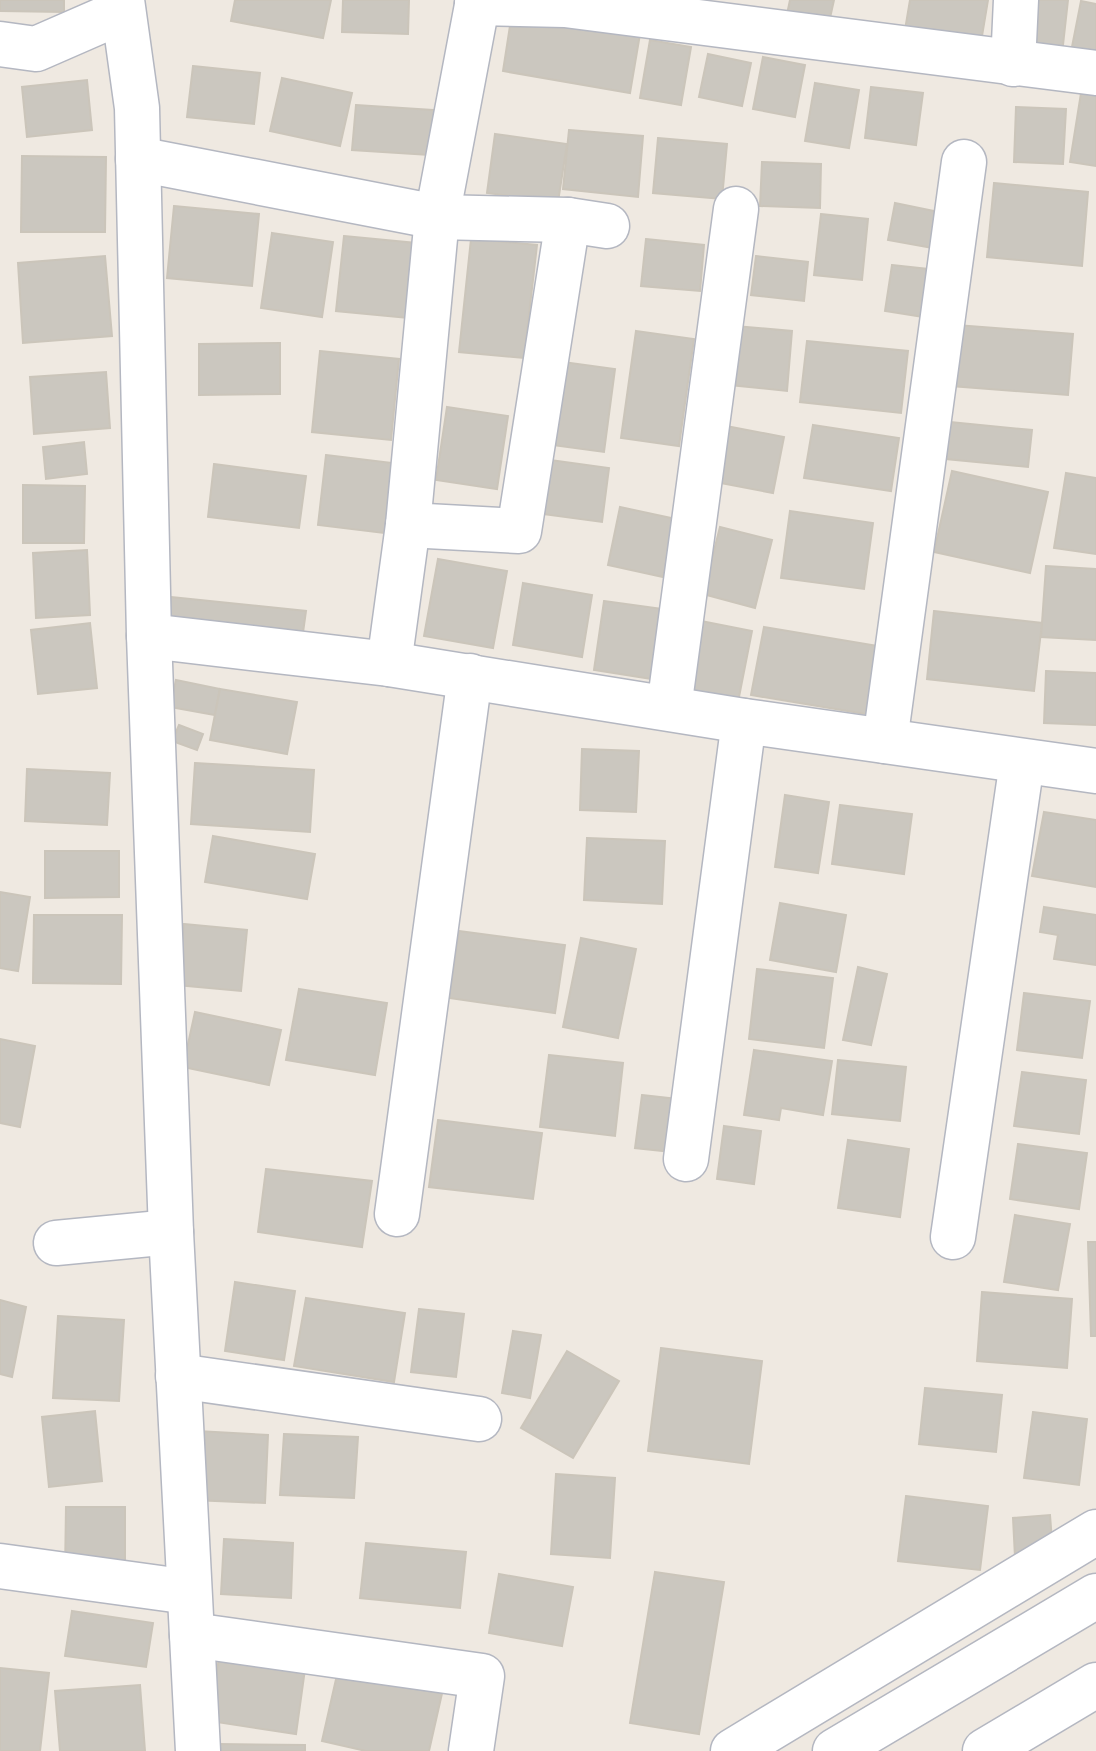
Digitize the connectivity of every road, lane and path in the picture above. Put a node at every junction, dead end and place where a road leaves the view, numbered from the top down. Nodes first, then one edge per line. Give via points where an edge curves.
1 (1016, 0) edge
2 (478, 1) edge
3 (122, 5) edge
4 (0, 44) edge
5 (1013, 64) junction
6 (1096, 73) edge
7 (138, 159) junction
8 (964, 162) dead end
9 (736, 209) dead end
10 (437, 217) junction
11 (408, 525) junction
12 (149, 636) junction
13 (389, 664) junction
14 (470, 676) junction
15 (669, 708) junction
16 (744, 721) junction
17 (885, 741) junction
18 (1022, 762) junction
19 (1096, 771) edge
20 (686, 1159) dead end
21 (397, 1214) dead end
22 (171, 1232) junction
23 (953, 1237) dead end
24 (56, 1243) dead end
25 (178, 1376) junction
26 (479, 1419) dead end
27 (1096, 1532) edge
28 (0, 1566) edge
29 (1096, 1596) edge
30 (190, 1613) junction
31 (1096, 1685) edge
32 (198, 1751) edge
33 (471, 1751) edge
34 (733, 1751) edge
35 (835, 1751) edge
36 (985, 1751) edge

1 - 5 street
2 - 5 street via 565,5
2 - 10 street
3 - 4 street via 36,49
3 - 7 street via 137,108
5 - 6 street
7 - 10 street
7 - 12 street
8 - 17 street
9 - 15 street
10 - 11 street
10 - 11 street via 587,223 519,531
11 - 13 street
12 - 13 street
12 - 22 street
13 - 14 street
14 - 15 street
14 - 21 street
15 - 16 street
16 - 17 street
16 - 20 street
17 - 18 street
18 - 19 street
18 - 23 street
22 - 24 street
22 - 25 street
25 - 26 street
25 - 30 street
27 - 34 street
28 - 30 street
29 - 35 street
30 - 32 street
30 - 33 street via 482,1676
31 - 36 street

